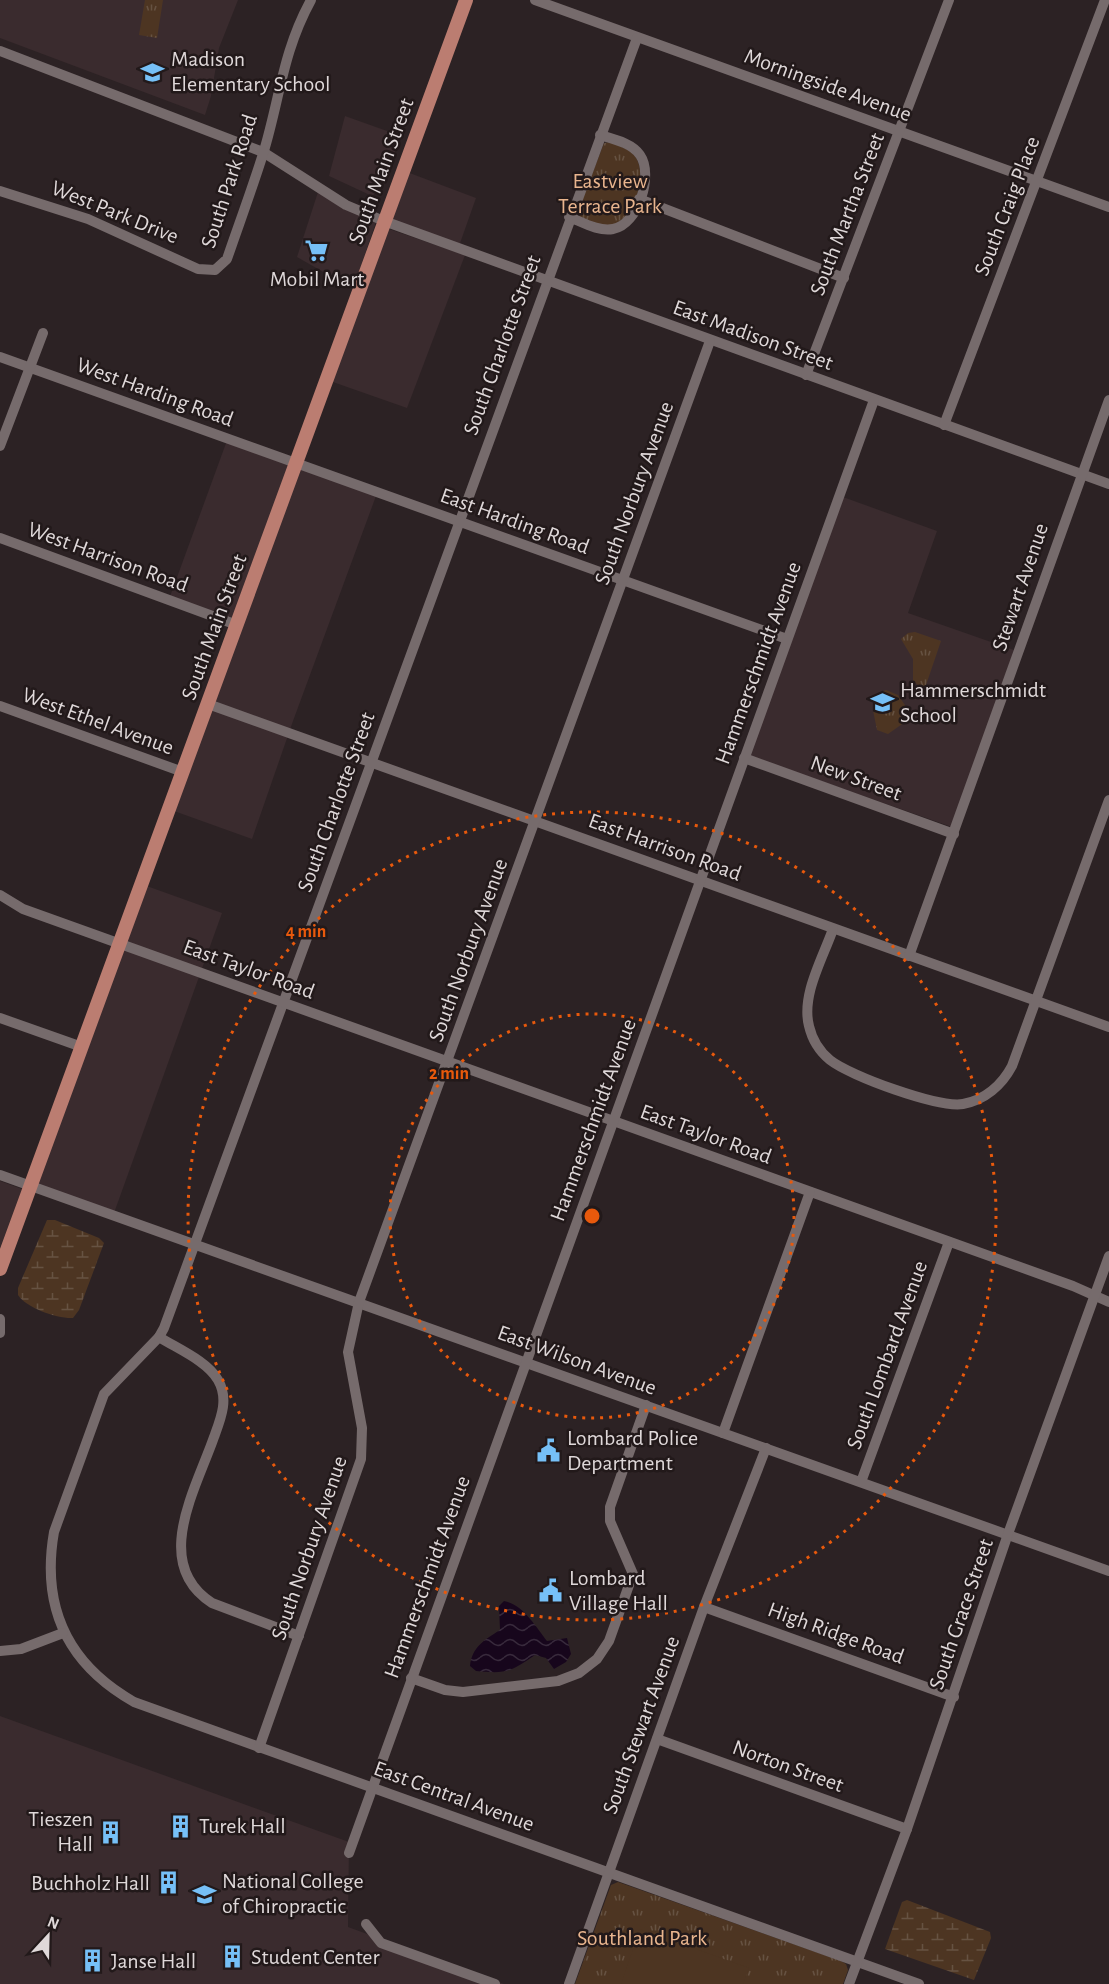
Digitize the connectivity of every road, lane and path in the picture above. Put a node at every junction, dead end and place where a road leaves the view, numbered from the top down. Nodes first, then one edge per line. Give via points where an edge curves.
1 (311, 0) edge
2 (466, 0) edge
3 (535, 0) edge
4 (949, 0) edge
5 (1105, 0) edge
6 (637, 38) junction
7 (0, 51) edge
8 (900, 132) junction
9 (600, 135) junction
10 (263, 152) junction
11 (1037, 181) junction
12 (0, 191) edge
13 (639, 199) junction
14 (1109, 207) edge
15 (569, 217) junction
16 (384, 220) junction
17 (215, 270) joint
18 (844, 278) junction
19 (546, 281) junction
20 (43, 333) dead end
21 (710, 341) junction
22 (0, 357) edge
23 (29, 368) junction
24 (806, 375) junction
25 (874, 400) junction
26 (1109, 400) edge
27 (944, 425) junction
28 (0, 446) edge
29 (297, 463) junction
30 (1081, 474) junction
31 (1109, 484) edge
32 (459, 521) junction
33 (0, 538) edge
34 (624, 581) junction
35 (237, 625) junction
36 (788, 639) junction
37 (208, 704) junction
38 (0, 706) edge
39 (744, 758) junction
40 (372, 762) junction
41 (183, 772) junction
42 (1109, 800) edge
43 (537, 820) junction
44 (954, 834) junction
45 (700, 881) junction
46 (0, 895) edge
47 (833, 929) junction
48 (120, 943) junction
49 (909, 956) junction
50 (1036, 1001) junction
51 (283, 1003) junction
52 (0, 1018) edge
53 (1109, 1027) edge
54 (82, 1047) junction
55 (448, 1061) junction
56 (613, 1121) junction
57 (0, 1175) edge
58 (32, 1186) junction
59 (810, 1192) junction
60 (949, 1242) junction
61 (195, 1244) junction
62 (1109, 1256) edge
63 (0, 1269) edge
64 (1094, 1297) junction
65 (359, 1302) junction
66 (1109, 1302) edge
67 (0, 1319) edge
68 (0, 1333) edge
69 (159, 1337) junction
70 (525, 1363) junction
71 (646, 1406) junction
72 (723, 1433) junction
73 (766, 1448) junction
74 (861, 1482) junction
75 (1008, 1534) junction
76 (1109, 1571) edge
77 (704, 1607) junction
78 (63, 1633) junction
79 (299, 1636) junction
80 (0, 1651) edge
81 (411, 1678) junction
82 (954, 1697) junction
83 (657, 1739) junction
84 (259, 1748) junction
85 (372, 1787) junction
86 (907, 1829) junction
87 (348, 1853) dead end
88 (610, 1872) junction
89 (366, 1924) dead end
90 (857, 1962) junction
91 (495, 1984) edge
92 (569, 1984) edge
93 (849, 1984) edge
94 (919, 1984) edge

1 - 10 street, South Park Road via 283,66
2 - 16 main road, South Main Street
3 - 6 street, Morningside Avenue
4 - 8 street, South Martha Street
5 - 11 street, South Craig Place
6 - 8 street, Morningside Avenue
6 - 9 street, South Charlotte Street
7 - 10 street, East Madison Street
8 - 11 street, Morningside Avenue
8 - 18 street, South Martha Street
9 - 13 street via 640,154 646,178
9 - 15 street, South Charlotte Street
10 - 16 street, East Madison Street via 346,205
10 - 17 street, South Park Road via 226,259
11 - 14 street, Morningside Avenue
11 - 27 street, South Craig Place
12 - 17 street, West Park Drive via 88,219 198,269
13 - 15 street via 628,221 612,229
13 - 18 street
15 - 19 street, South Charlotte Street
16 - 19 street, East Madison Street
16 - 29 main road, South Main Street
18 - 24 street, South Martha Street
19 - 21 street, East Madison Street
19 - 32 street, South Charlotte Street
20 - 23 street
21 - 24 street, East Madison Street
21 - 34 street, South Norbury Avenue
22 - 23 street, West Harding Road
23 - 28 street
23 - 29 street, West Harding Road
24 - 25 street, East Madison Street
25 - 27 street, East Madison Street
25 - 36 street, Hammerschmidt Avenue
26 - 30 street, Stewart Avenue
27 - 30 street, East Madison Street
29 - 32 street, East Harding Road
29 - 35 main road, South Main Street
30 - 31 street, East Madison Street
30 - 44 street, Stewart Avenue
32 - 34 street, East Harding Road
32 - 40 street, South Charlotte Street
33 - 35 street, West Harrison Road
34 - 36 street, East Harding Road
34 - 43 street, South Norbury Avenue
35 - 37 main road, South Main Street
36 - 39 street, Hammerschmidt Avenue
37 - 40 street, East Harrison Road
37 - 41 main road, South Main Street
38 - 41 street, West Ethel Avenue
39 - 44 street, New Street
39 - 45 street, Hammerschmidt Avenue
40 - 43 street, East Harrison Road
40 - 51 street, South Charlotte Street
41 - 48 main road, South Main Street
42 - 50 street
43 - 45 street, East Harrison Road
43 - 55 street, South Norbury Avenue
44 - 49 street, Stewart Avenue
45 - 47 street, East Harrison Road
45 - 56 street, Hammerschmidt Avenue
46 - 48 street, East Taylor Road via 23,909
47 - 49 street, East Harrison Road
47 - 50 street via 808,1000 807,1018 813,1039 824,1055 847,1071 931,1101 962,1104 978,1100 996,1088 1012,1066
48 - 51 street, East Taylor Road
48 - 54 main road, South Main Street
49 - 50 street, East Harrison Road
50 - 53 street, East Harrison Road
51 - 55 street, East Taylor Road
51 - 61 street, South Charlotte Street
52 - 54 street
54 - 58 main road, South Main Street
55 - 56 street, East Taylor Road
55 - 65 street, South Norbury Avenue
56 - 59 street, East Taylor Road
56 - 70 street, Hammerschmidt Avenue
57 - 58 street, East Wilson Avenue
58 - 61 street, East Wilson Avenue
58 - 63 main road, South Main Street
59 - 60 street, East Taylor Road
59 - 72 street
60 - 64 street, East Taylor Road
60 - 74 street, South Lombard Avenue
61 - 65 street, East Wilson Avenue
61 - 69 street, South Charlotte Street
62 - 64 street, South Grace Street
64 - 66 street, East Taylor Road
64 - 75 street, South Grace Street
65 - 70 street, East Wilson Avenue
65 - 79 street, South Norbury Avenue via 348,1352 362,1428 361,1460
67 - 68 street
69 - 78 street, South Charlotte Street via 105,1394 59,1515 50,1570
69 - 79 street via 210,1371 224,1398 220,1422 181,1531 180,1554 185,1574 212,1603
70 - 71 street, East Wilson Avenue
70 - 81 street, Hammerschmidt Avenue
71 - 72 street, East Wilson Avenue
71 - 81 street via 610,1507 610,1521 633,1574 609,1641 597,1659 579,1673 558,1681 477,1691 452,1691
72 - 73 street, East Wilson Avenue
73 - 74 street, East Wilson Avenue
73 - 77 street, South Stewart Avenue
74 - 75 street, East Wilson Avenue
75 - 76 street, East Wilson Avenue
75 - 82 street, South Grace Street
77 - 82 street, High Ridge Road
77 - 83 street, South Stewart Avenue
78 - 80 street via 21,1649
78 - 84 street, East Central Avenue via 92,1672 125,1697
79 - 84 street, South Norbury Avenue
81 - 85 street, Hammerschmidt Avenue
82 - 86 street, South Grace Street
83 - 86 street, Norton Street
83 - 88 street, South Stewart Avenue
84 - 85 street, East Central Avenue
85 - 87 street, Hammerschmidt Avenue
85 - 88 street, East Central Avenue
86 - 90 street, South Grace Street
88 - 90 street, East Central Avenue
88 - 92 street, South Stewart Avenue
89 - 91 street via 381,1943
90 - 93 street, South Grace Street
90 - 94 street, East Central Avenue

